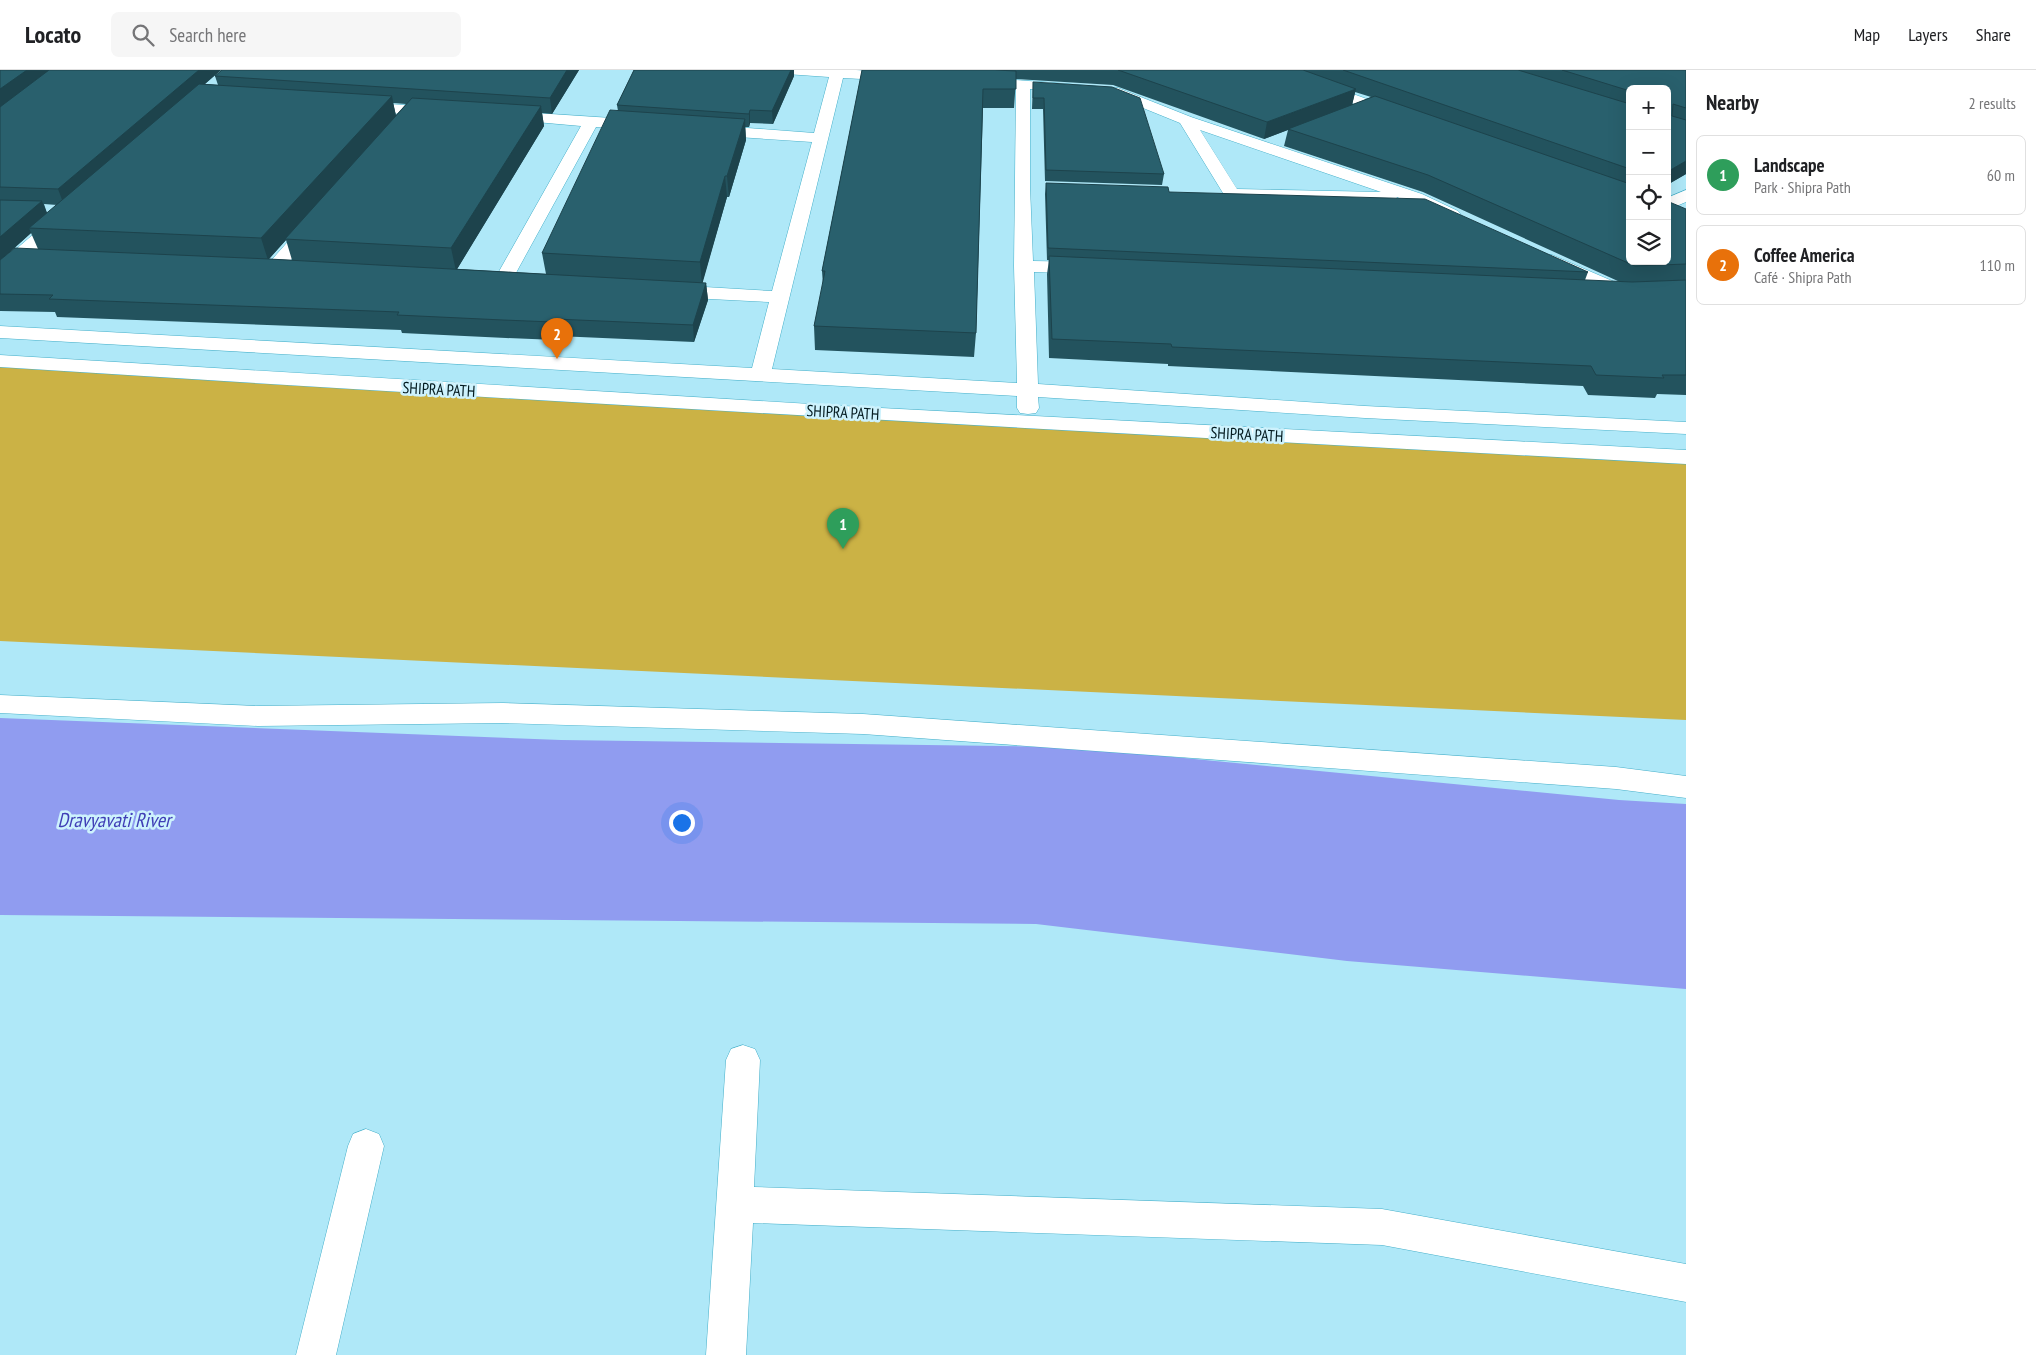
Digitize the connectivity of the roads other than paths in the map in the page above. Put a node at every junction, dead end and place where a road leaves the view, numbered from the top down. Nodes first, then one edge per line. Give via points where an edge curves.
1 (786, 70) edge
2 (1274, 70) edge
3 (838, 72) edge
4 (916, 78) edge
5 (965, 81) edge
6 (1023, 84) junction
7 (1369, 105) junction
8 (342, 106) edge
9 (412, 110) junction
10 (1352, 112) edge
11 (452, 113) edge
12 (491, 116) edge
13 (1407, 118) edge
14 (1186, 120) junction
15 (591, 122) junction
16 (399, 125) edge
17 (658, 126) edge
18 (696, 129) edge
19 (821, 138) junction
20 (1282, 139) dead end
21 (1265, 146) junction
22 (1022, 187) junction
23 (1041, 188) dead end
24 (1213, 193) edge
25 (1232, 194) junction
26 (1686, 194) edge
27 (1416, 198) junction
28 (1671, 203) edge
29 (327, 208) edge
30 (1671, 211) edge
31 (50, 212) edge
32 (1686, 217) edge
33 (1470, 223) edge
34 (1542, 256) edge
35 (18, 257) junction
36 (48, 259) edge
37 (1023, 266) junction
38 (255, 267) edge
39 (274, 268) junction
40 (294, 269) edge
41 (1102, 269) edge
42 (0, 272) edge
43 (482, 280) edge
44 (502, 282) junction
45 (522, 283) edge
46 (651, 290) edge
47 (1576, 290) edge
48 (780, 297) junction
49 (0, 332) edge
50 (0, 361) edge
51 (760, 375) junction
52 (1026, 390) junction
53 (1029, 423) junction
54 (1686, 428) edge
55 (1686, 457) edge
56 (0, 704) edge
57 (1686, 787) edge
58 (743, 1060) dead end
59 (366, 1146) dead end
60 (734, 1204) junction
61 (1686, 1283) edge
62 (316, 1355) edge
63 (726, 1355) edge

1 - 3 street
2 - 7 street
3 - 4 street
3 - 19 street
5 - 6 street
6 - 14 street via 1113,91
6 - 22 street
7 - 10 street
7 - 13 street
8 - 9 street
9 - 11 street
9 - 16 street
12 - 15 street
14 - 21 street
14 - 25 street
15 - 17 street
15 - 44 street
18 - 19 street
19 - 48 street
20 - 21 street
21 - 27 street
22 - 23 street
22 - 37 street
24 - 25 street
25 - 27 street
26 - 28 street
27 - 33 street
29 - 39 street
30 - 32 street
31 - 35 street via 73,209
34 - 47 street via 1633,293
35 - 36 street
35 - 42 street
37 - 41 street
37 - 52 street
38 - 39 street
39 - 40 street
43 - 44 street
44 - 45 street
46 - 48 street
48 - 51 street
49 - 51 street, SHIPRA PATH
50 - 53 street, SHIPRA PATH
51 - 52 street, SHIPRA PATH
52 - 53 street
52 - 54 street, SHIPRA PATH
53 - 55 street, SHIPRA PATH
56 - 57 street via 258,716 503,713 863,724 1616,778
58 - 60 street
59 - 62 street
60 - 61 street via 1382,1227
60 - 63 street

